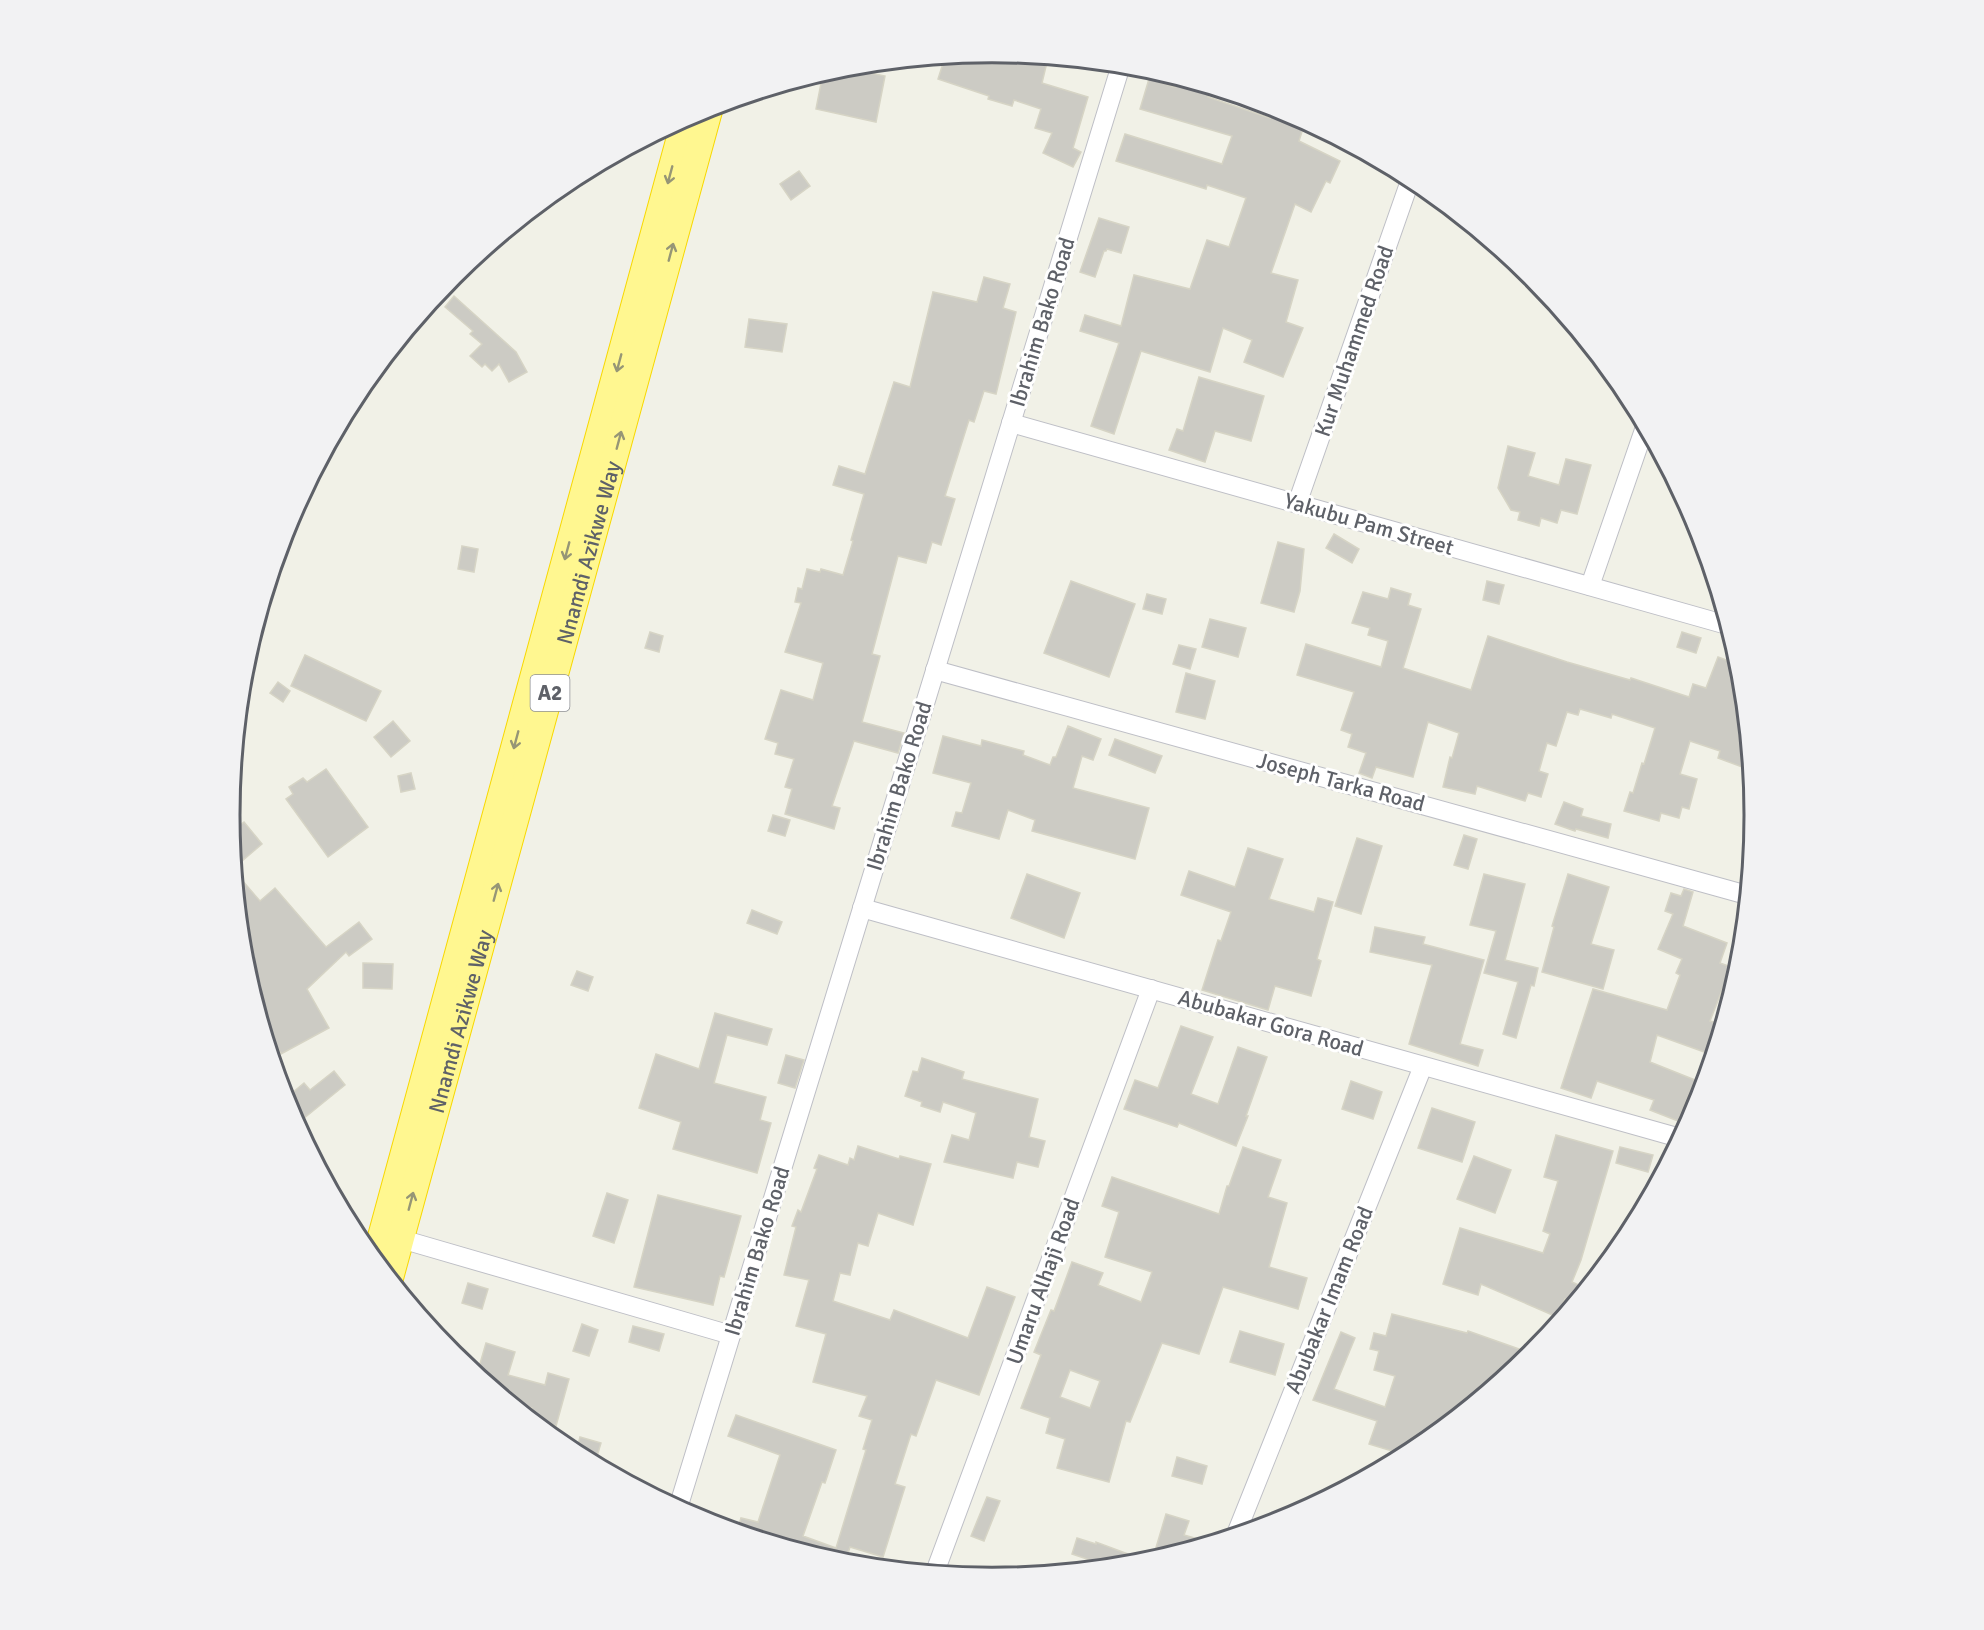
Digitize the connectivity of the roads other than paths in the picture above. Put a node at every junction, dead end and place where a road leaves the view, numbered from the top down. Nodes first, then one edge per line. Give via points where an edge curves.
1 (1118, 74) edge
2 (707, 119) edge
3 (682, 130) edge
4 (1407, 188) edge
5 (1011, 423) junction
6 (1642, 437) edge
7 (1297, 504) junction
8 (1590, 586) junction
9 (1719, 623) edge
10 (935, 670) junction
11 (1740, 893) edge
12 (862, 908) junction
13 (1151, 989) junction
14 (1423, 1066) junction
15 (1672, 1136) edge
16 (401, 1239) junction
17 (378, 1249) edge
18 (392, 1269) edge
19 (731, 1335) junction
20 (681, 1499) edge
21 (1240, 1525) edge
22 (938, 1565) edge

1 - 5 street, Ibrahim Bako Road
16 -> 2 highway, Nnamdi Azikwe Way / A2
3 -> 17 highway, Nnamdi Azikwe Way / A2
4 - 7 street, Kur Muhammed Road
5 - 7 street, Yakubu Pam Street
5 - 10 street, Ibrahim Bako Road
6 - 8 street
7 - 8 street, Yakubu Pam Street
8 - 9 street, Yakubu Pam Street
10 - 11 street, Joseph Tarka Road
10 - 12 street, Ibrahim Bako Road
12 - 13 street, Abubakar Gora Road
12 - 19 street, Ibrahim Bako Road
13 - 14 street, Abubakar Gora Road
13 - 22 street, Umaru Alhaji Road
14 - 15 street, Abubakar Gora Road
14 - 21 street, Abubakar Imam Road
16 - 18 highway, Nnamdi Azikwe Way / A2
16 - 19 street
19 - 20 street, Ibrahim Bako Road

